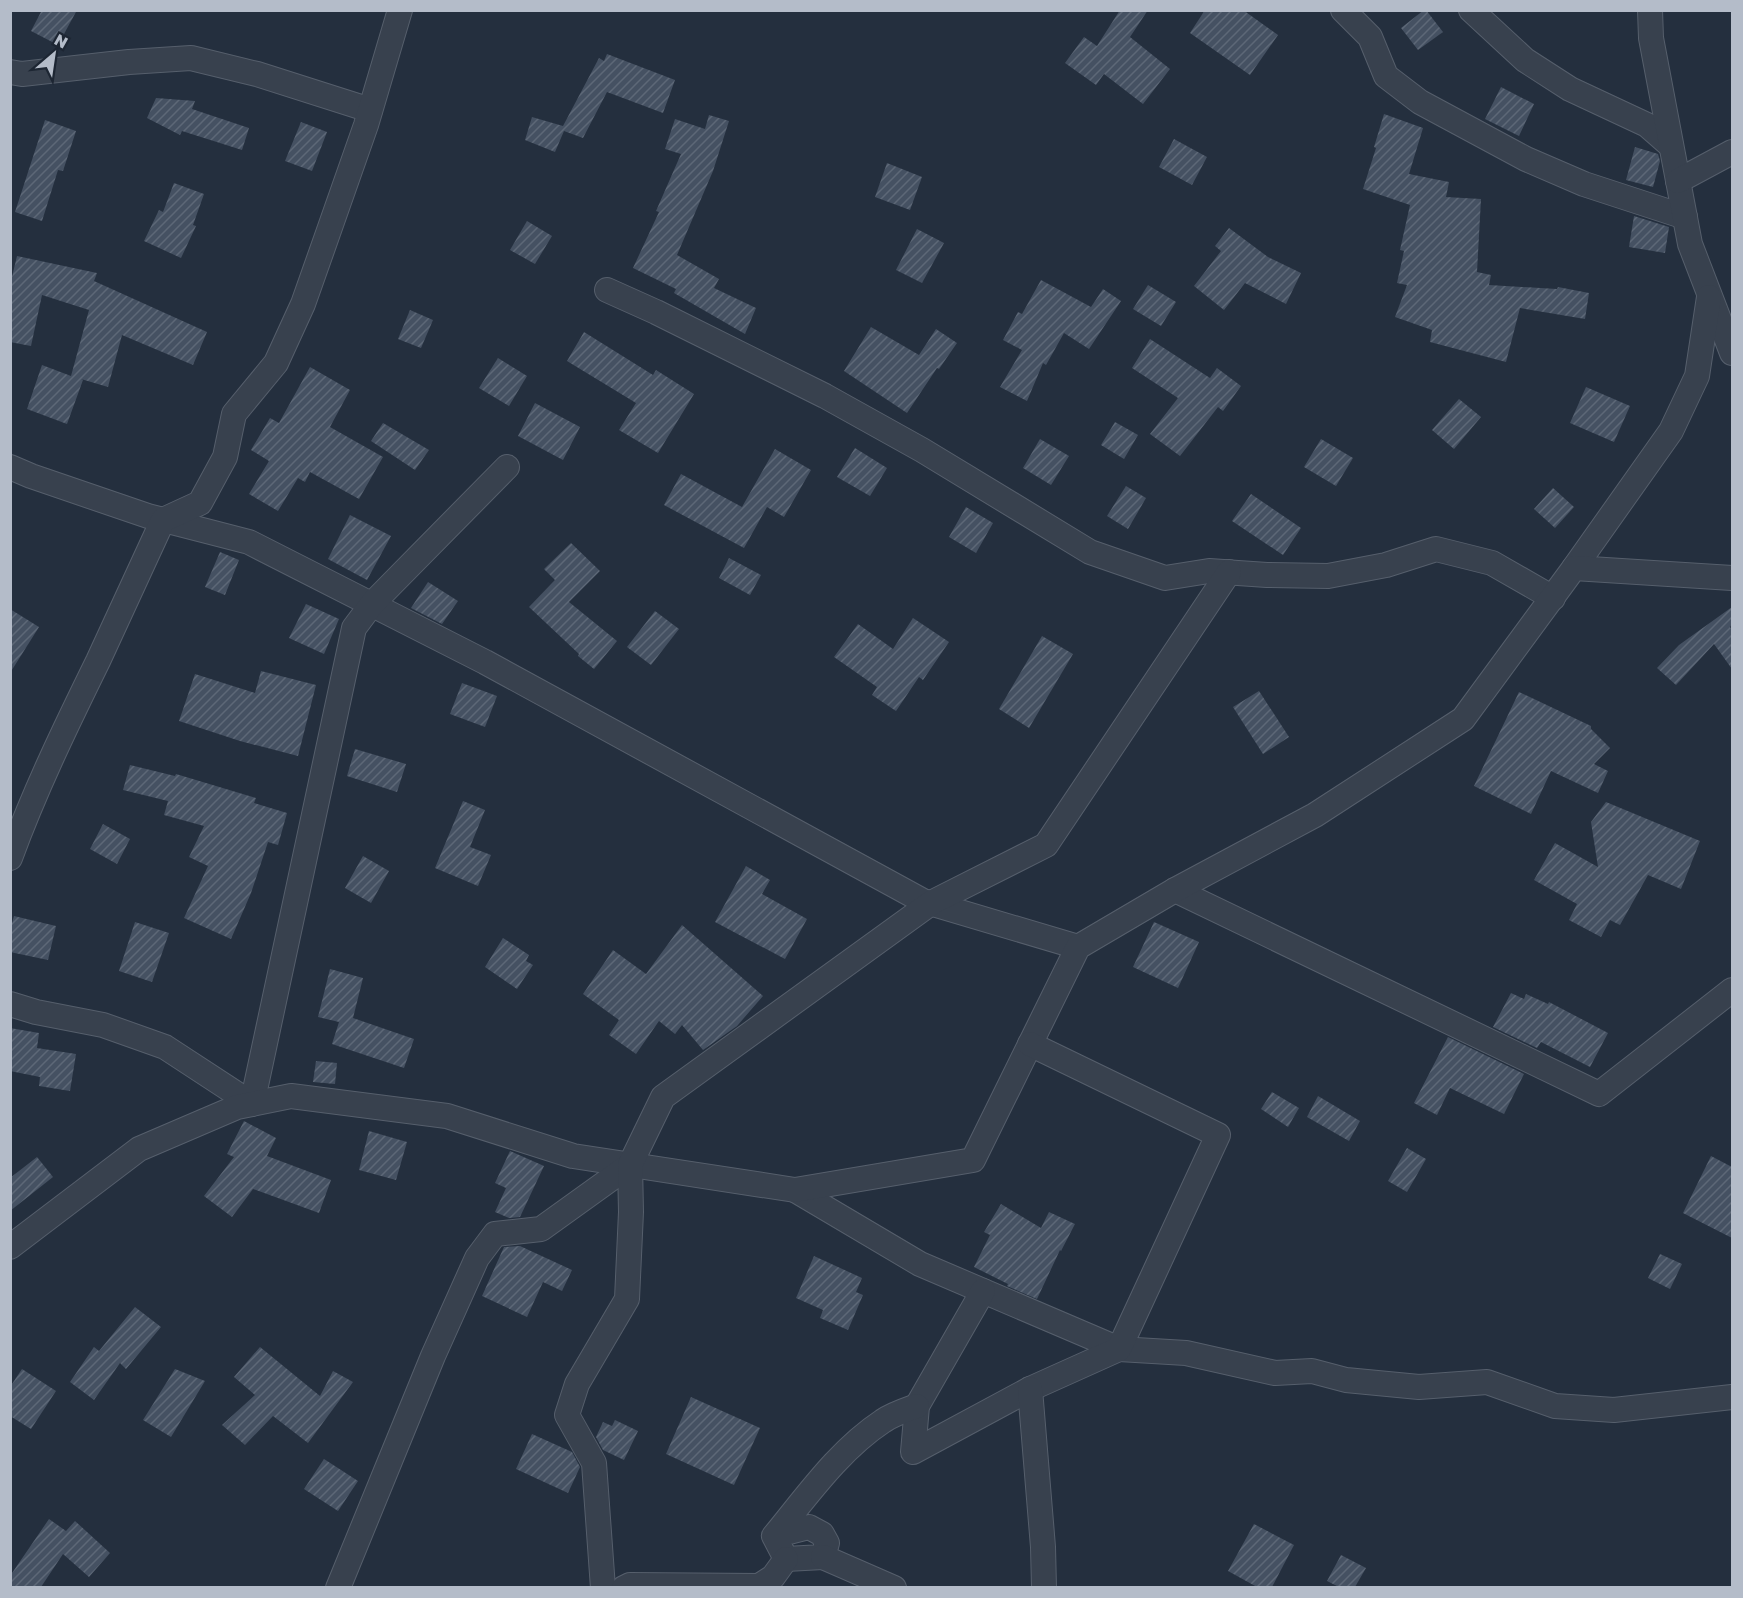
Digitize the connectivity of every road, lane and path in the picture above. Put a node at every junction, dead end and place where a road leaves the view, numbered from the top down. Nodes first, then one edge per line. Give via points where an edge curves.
1 (400, 10) edge
2 (1343, 10) edge
3 (1471, 10) edge
4 (1650, 10) edge
5 (10, 72) edge
6 (370, 110) junction
7 (1671, 146) junction
8 (1732, 152) edge
9 (1678, 181) junction
10 (1685, 216) junction
11 (607, 290) dead end
12 (1709, 294) junction
13 (1732, 353) edge
14 (10, 467) edge
15 (507, 467) dead end
16 (163, 520) junction
17 (1574, 568) junction
18 (1229, 572) junction
19 (1732, 578) edge
20 (1553, 598) junction
21 (372, 604) junction
22 (10, 858) edge
23 (1175, 890) junction
24 (931, 903) junction
25 (1078, 947) junction
26 (1732, 990) edge
27 (10, 1004) edge
28 (1030, 1044) junction
29 (252, 1104) junction
30 (630, 1165) junction
31 (795, 1190) junction
32 (10, 1247) edge
33 (983, 1291) junction
34 (1119, 1349) junction
35 (1030, 1389) junction
36 (1732, 1396) edge
37 (917, 1406) junction
38 (774, 1536) junction
39 (823, 1557) junction
40 (786, 1558) junction
41 (338, 1587) edge
42 (603, 1587) edge
43 (624, 1587) edge
44 (759, 1587) edge
45 (894, 1587) edge
46 (1044, 1587) edge

1 - 6 street
2 - 10 street via 1370,38 1386,76 1420,102 1526,159 1606,192
3 - 7 street via 1525,60 1570,89 1647,125
4 - 7 street via 1651,38
5 - 6 street via 191,58 257,74
6 - 16 street via 303,304 276,363 234,414 225,457 200,503
7 - 9 street
8 - 9 street
9 - 10 street
10 - 12 street via 1690,244
11 - 18 street via 825,396 1090,552 1165,578 1209,570
12 - 13 street
12 - 17 street via 1697,376 1671,431
14 - 16 street
15 - 21 street
16 - 21 street via 249,542
16 - 22 street via 54,748
17 - 19 street
17 - 20 street
18 - 20 street via 1328,576 1386,565 1436,549 1492,563
18 - 24 street via 1046,845
20 - 23 street via 1463,719 1315,815
21 - 24 street
21 - 29 street via 354,628
23 - 25 street
23 - 26 street via 1599,1094
24 - 25 street
24 - 30 street via 663,1097
25 - 28 street
27 - 29 street via 103,1025 165,1047
28 - 31 street via 973,1160
28 - 34 street via 1218,1136
29 - 30 street via 291,1096 447,1116 573,1156
29 - 32 street via 139,1149
30 - 31 street
30 - 41 street via 541,1229 495,1234 477,1258
30 - 42 street via 627,1299 577,1384 567,1415 594,1463
31 - 33 street via 920,1264
33 - 34 street
33 - 37 street
34 - 35 street
34 - 36 street via 1186,1353 1275,1373 1312,1371 1346,1380 1419,1387 1487,1383 1555,1406 1614,1410
35 - 37 street via 913,1452
35 - 46 street
37 - 38 street via 884,1420 845,1453
38 - 39 street via 809,1527 822,1534 827,1543
38 - 40 street
39 - 40 street
39 - 45 street
40 - 44 street via 773,1577
43 - 44 street

